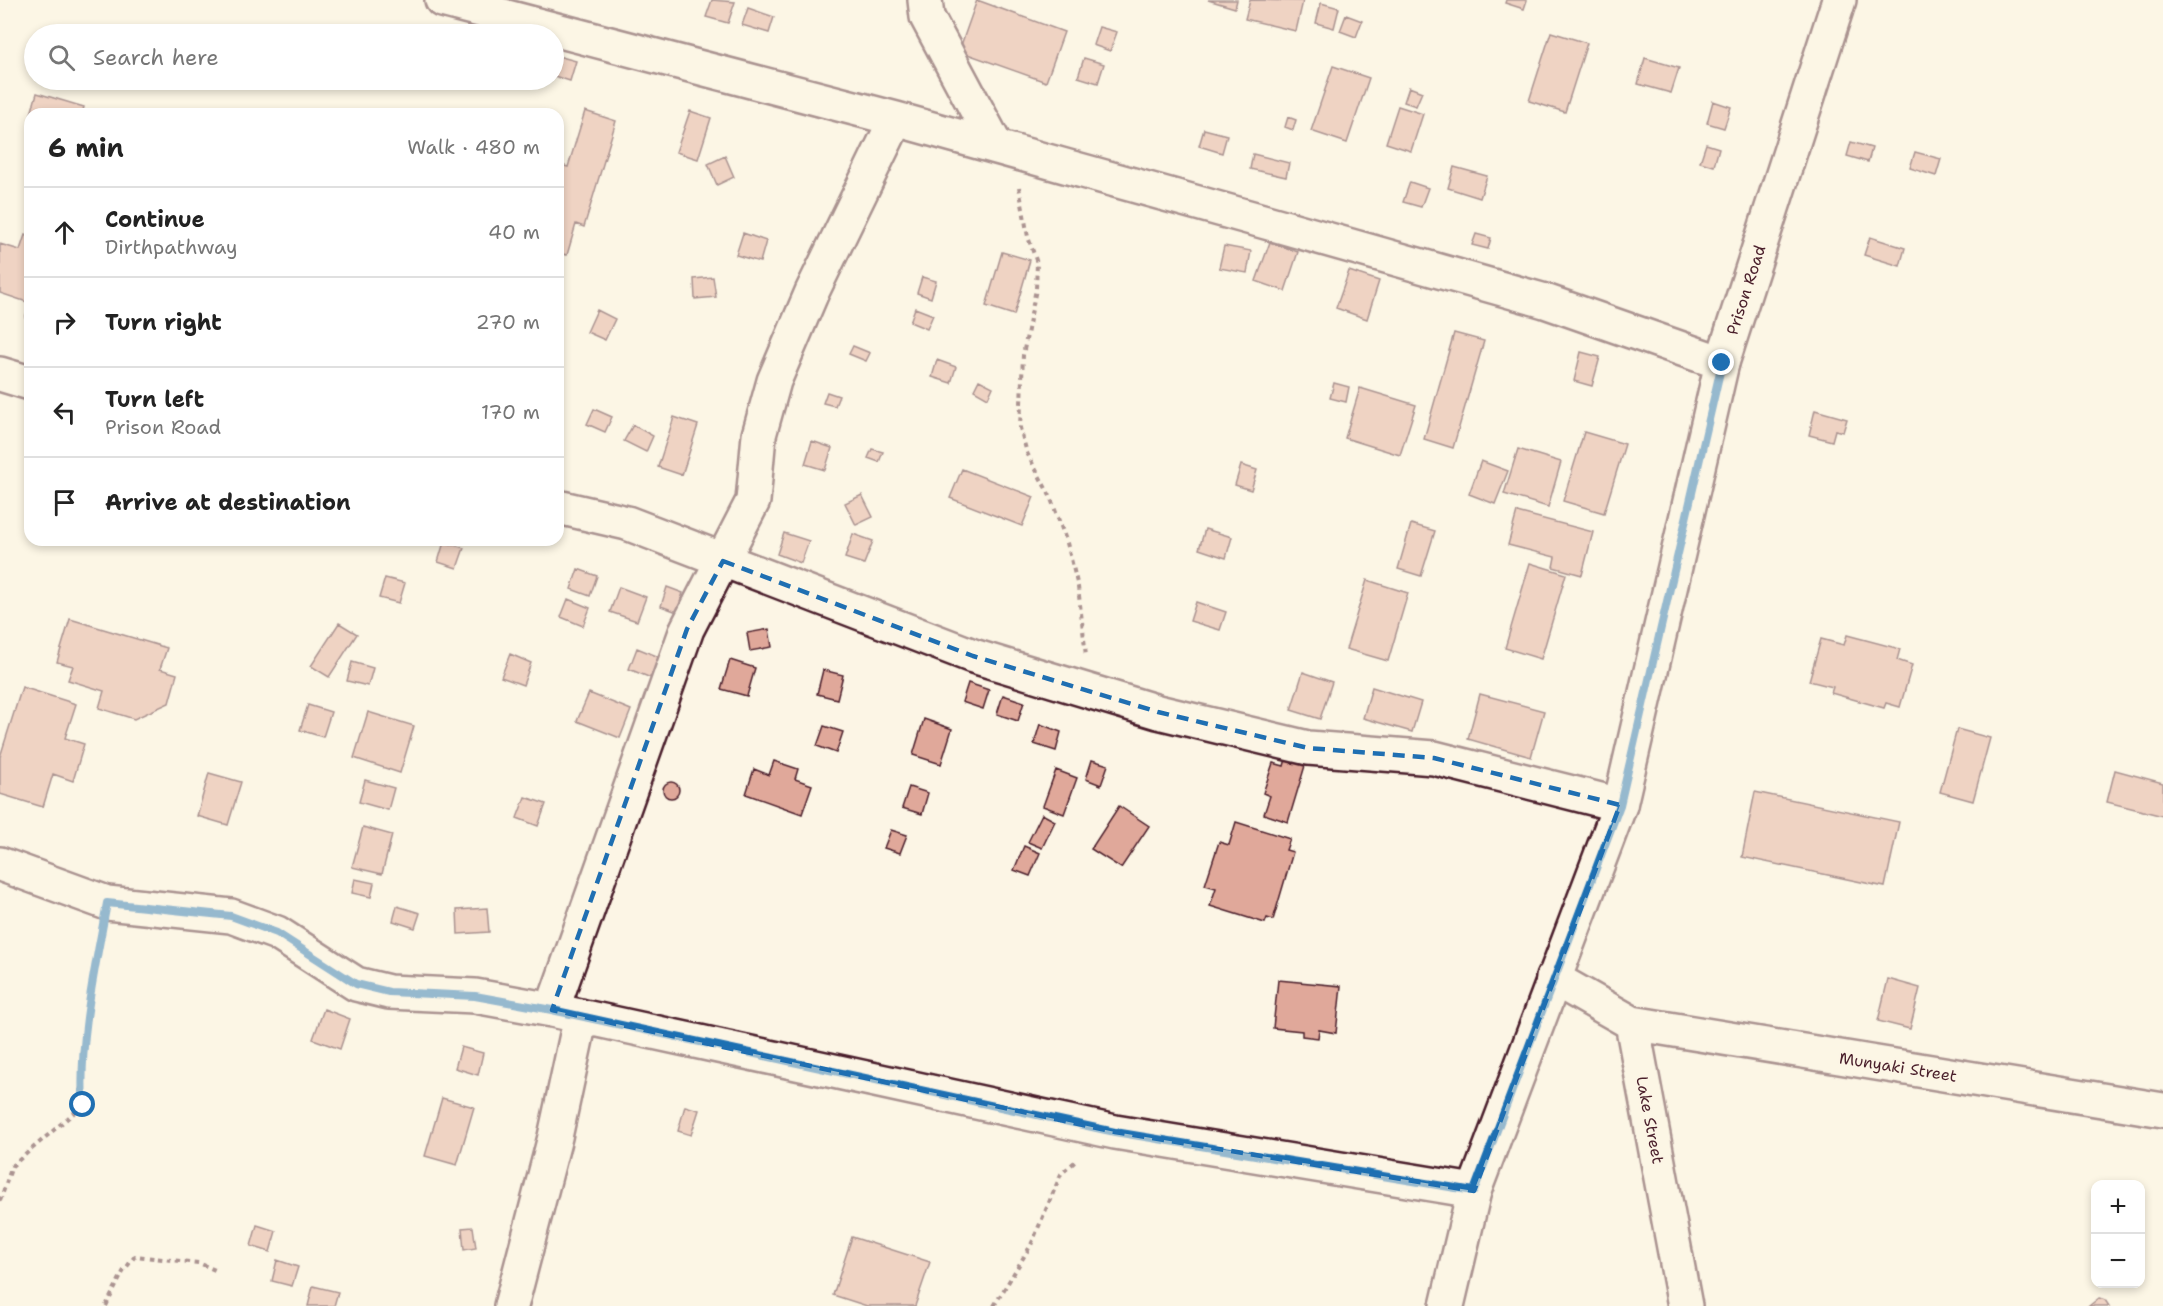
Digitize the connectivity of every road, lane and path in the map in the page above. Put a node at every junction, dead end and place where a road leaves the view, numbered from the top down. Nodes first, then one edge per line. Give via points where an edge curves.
1 (442, 0) edge
2 (925, 0) edge
3 (1839, 0) edge
4 (534, 24) edge
5 (564, 32) edge
6 (896, 119) junction
7 (1004, 149) junction
8 (1722, 363) junction
9 (0, 374) edge
10 (24, 381) edge
11 (564, 508) edge
12 (723, 561) junction
13 (1091, 692) junction
14 (1620, 805) junction
15 (0, 864) edge
16 (107, 903) junction
17 (1553, 978) junction
18 (566, 1013) junction
19 (1632, 1023) junction
20 (2163, 1110) edge
21 (1109, 1131) junction
22 (1474, 1191) junction
23 (0, 1201) edge
24 (217, 1271) dead end
25 (106, 1306) edge
26 (512, 1306) edge
27 (994, 1306) edge
28 (1447, 1306) edge
29 (1685, 1306) edge

1 - 4 street
2 - 7 street via 927,17
3 - 8 street, Prison Road
5 - 6 street
6 - 7 street
6 - 12 street via 812,292 774,381 759,435 753,501
7 - 8 street via 1545,301
7 - 13 path via 1037,263 1023,355 1020,428 1067,543 1078,587
8 - 14 street, Prison Road
9 - 10 street
11 - 12 street via 627,523
12 - 13 street via 973,656
12 - 18 street via 687,629
13 - 14 street via 1308,748 1434,758
14 - 17 street, Prison Road
15 - 16 street
16 - 18 street via 231,916 277,933 356,984 389,992 475,996
16 - 23 path via 89,998 81,1072 83,1105 12,1166
17 - 19 street
17 - 22 street, Prison Road
18 - 21 street
18 - 26 street via 552,1148
19 - 20 street, Munyaki Street
19 - 29 street, Lake Street
21 - 22 street
21 - 27 path via 1061,1174 1031,1245
22 - 28 street, Prison Road
24 - 25 path via 199,1263 135,1256

